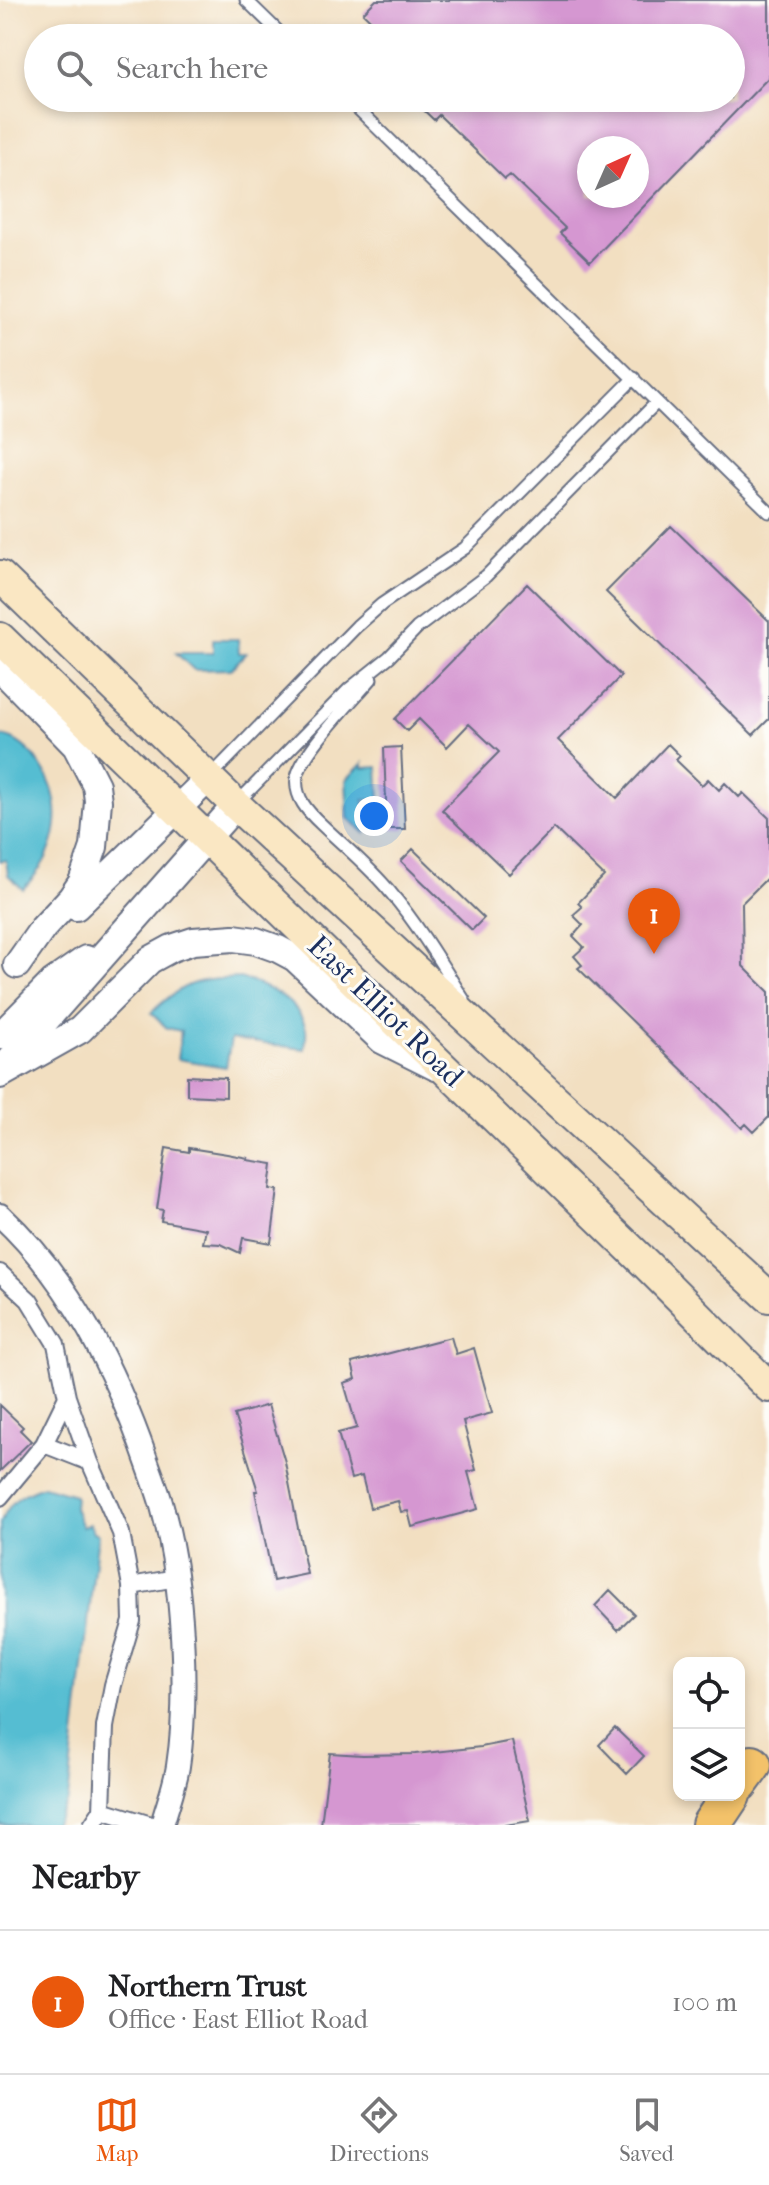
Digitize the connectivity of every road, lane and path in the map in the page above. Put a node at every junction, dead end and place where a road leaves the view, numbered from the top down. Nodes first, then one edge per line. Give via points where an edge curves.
1 (246, 0) edge
2 (271, 24) edge
3 (361, 112) edge
4 (634, 378) junction
5 (657, 402) junction
6 (769, 512) edge
7 (0, 576) edge
8 (0, 638) edge
9 (389, 657) junction
10 (0, 668) edge
11 (209, 778) junction
12 (236, 805) junction
13 (177, 810) junction
14 (206, 838) junction
15 (119, 937) junction
16 (8, 973) edge
17 (485, 1033) junction
18 (0, 1036) edge
19 (0, 1073) edge
20 (451, 1074) junction
21 (0, 1215) edge
22 (0, 1273) edge
23 (769, 1297) edge
24 (769, 1387) edge
25 (67, 1397) junction
26 (44, 1444) junction
27 (90, 1462) junction
28 (0, 1497) edge
29 (176, 1578) junction
30 (131, 1586) junction
31 (746, 1774) edge
32 (717, 1801) edge
33 (102, 1810) junction
34 (92, 1825) edge
35 (151, 1825) edge
36 (162, 1825) edge
37 (695, 1825) edge
38 (711, 1825) edge

1 - 2 lane
3 - 4 lane
4 - 5 lane
4 - 11 lane via 465,548 357,626
5 - 6 lane
5 - 9 lane via 486,576 417,628
7 - 11 main road, East Elliot Road
8 - 13 main road, East Elliot Road
9 - 12 lane via 349,689
9 - 17 lane via 312,747 297,778 298,791 302,804 393,895
10 - 16 street via 76,746 96,785 98,801 94,847 82,882
11 - 12 main road, East Elliot Road
11 - 13 street
12 - 14 street
12 - 17 main road, East Elliot Road
13 - 14 main road, East Elliot Road
13 - 16 street
14 - 15 street
14 - 20 main road, East Elliot Road
15 - 18 street via 53,982
15 - 19 street
17 - 23 main road, East Elliot Road
19 - 20 street via 80,1030 150,960 193,941 234,938 256,941 295,958 382,1040
20 - 24 main road, East Elliot Road
21 - 29 street via 30,1246 92,1333 131,1415 164,1513
22 - 25 street via 29,1300 56,1344
25 - 26 street
25 - 27 street
26 - 27 street
26 - 28 street
27 - 30 street via 121,1533
29 - 30 street
29 - 36 street via 183,1665 181,1725 178,1768
30 - 33 street via 132,1621 105,1727
31 - 38 highway
32 - 37 main road
33 - 34 street
33 - 35 street

